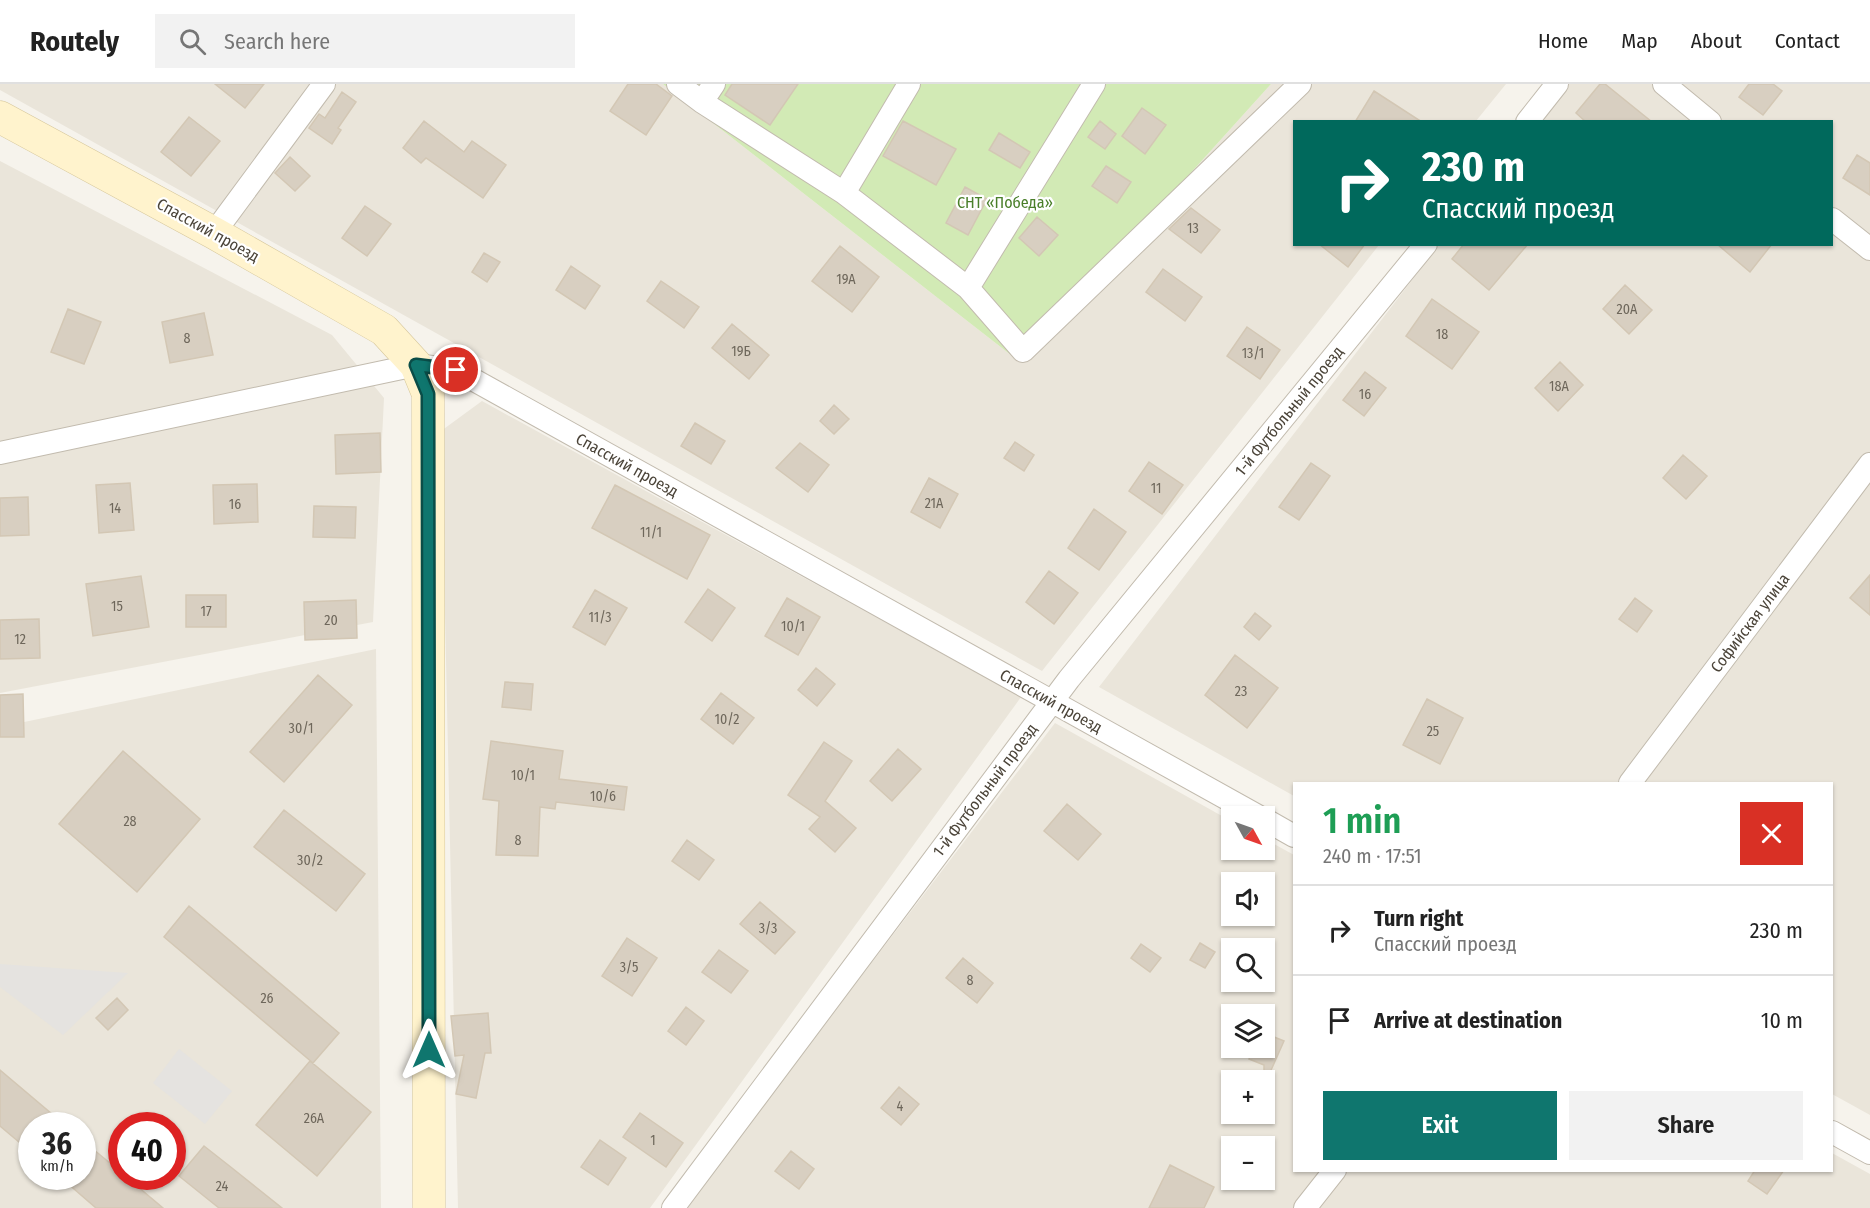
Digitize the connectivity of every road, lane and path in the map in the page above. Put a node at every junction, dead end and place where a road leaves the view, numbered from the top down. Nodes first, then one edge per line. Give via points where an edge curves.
1 (324, 84) edge
2 (678, 84) edge
3 (909, 84) edge
4 (1094, 84) edge
5 (1300, 84) edge
6 (1557, 84) edge
7 (1664, 84) edge
8 (708, 93) edge
9 (0, 117) edge
10 (1529, 120) edge
11 (1708, 120) edge
12 (844, 193) junction
13 (1833, 220) edge
14 (214, 233) junction
15 (1424, 246) edge
16 (1870, 249) edge
17 (968, 288) junction
18 (416, 365) junction
19 (0, 453) edge
20 (1870, 464) edge
21 (1051, 702) junction
22 (1631, 782) edge
23 (1240, 806) edge
24 (1275, 825) edge
25 (1293, 835) edge
26 (1833, 1133) edge
27 (1870, 1153) edge
28 (1333, 1172) edge
29 (429, 1208) edge
30 (673, 1208) edge
31 (1305, 1208) edge

1 - 14 street
2 - 8 street
3 - 12 street
4 - 17 street
5 - 17 street via 1023,351
6 - 10 street
7 - 11 street
8 - 12 street
9 - 14 street, Спасский проезд
12 - 17 street
13 - 16 street
14 - 18 street, Спасский проезд via 384,330
15 - 21 street, 1-й Футбольный проезд
18 - 19 street
18 - 21 street, Спасский проезд via 456,370
18 - 29 street via 428,394
20 - 22 street, Софийская улица
21 - 23 street, Спасский проезд
21 - 30 street, 1-й Футбольный проезд
24 - 25 street
26 - 27 street
28 - 31 street

